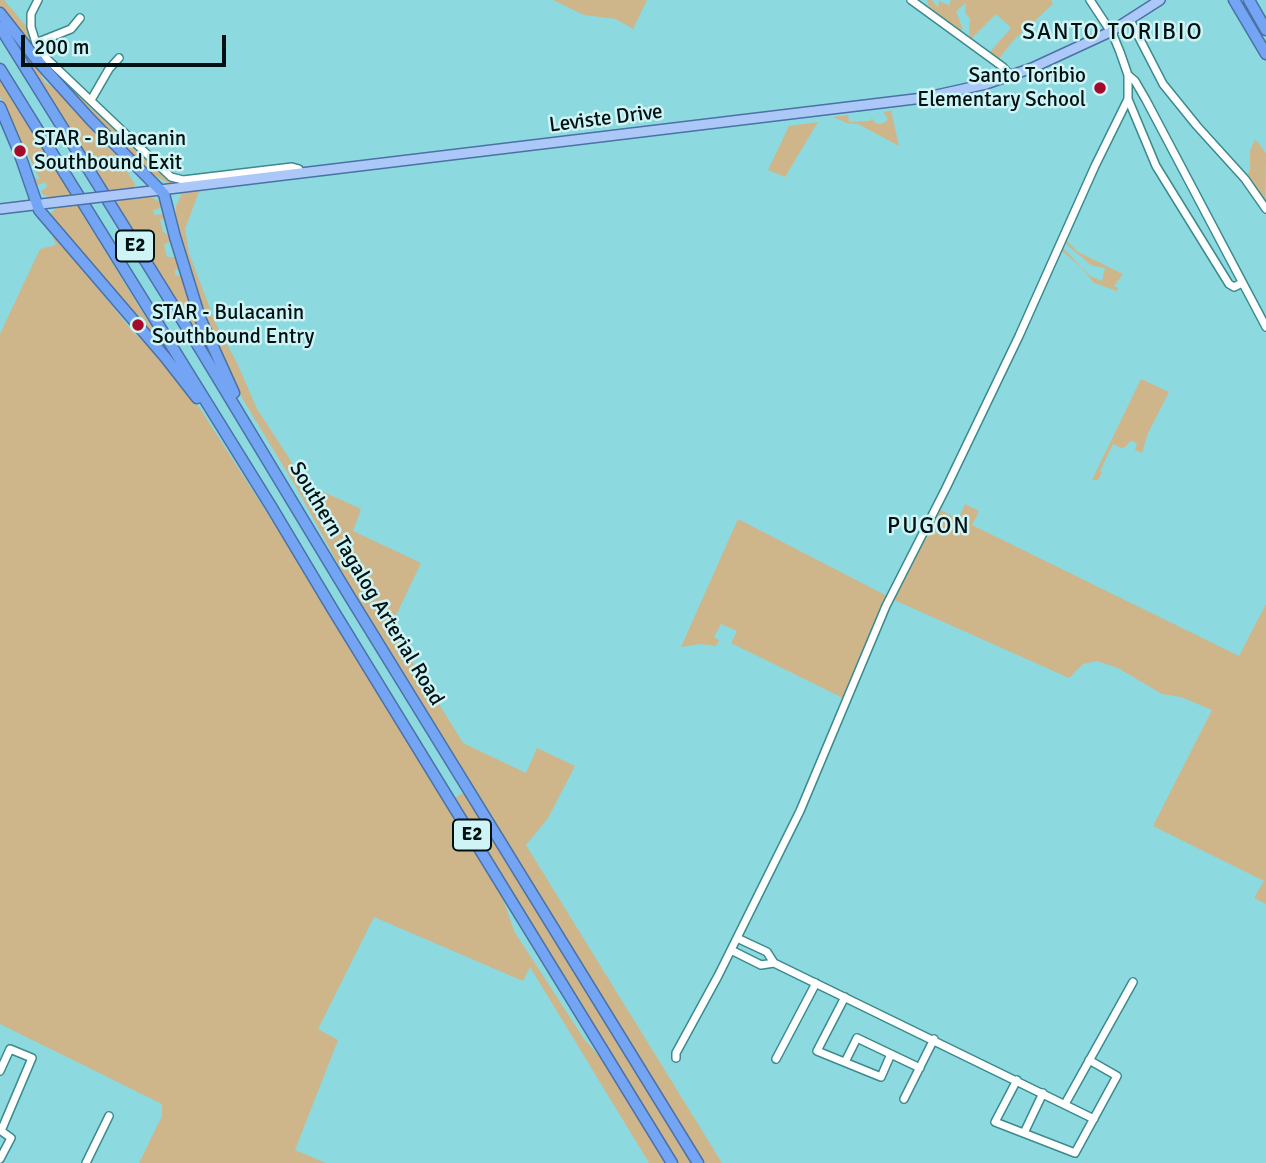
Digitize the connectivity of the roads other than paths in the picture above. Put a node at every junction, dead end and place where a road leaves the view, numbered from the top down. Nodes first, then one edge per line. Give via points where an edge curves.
1 (38, 0) edge
2 (911, 0) edge
3 (1090, 0) edge
4 (1160, 0) edge
5 (1234, 0) edge
6 (1249, 0) edge
7 (0, 13) edge
8 (80, 18) dead end
9 (1130, 20) junction
10 (0, 27) edge
11 (1266, 30) edge
12 (1110, 32) junction
13 (36, 43) junction
14 (1266, 54) edge
15 (119, 58) dead end
16 (0, 69) edge
17 (1128, 75) junction
18 (1010, 76) junction
19 (1128, 99) junction
20 (91, 100) junction
21 (0, 107) edge
22 (300, 173) junction
23 (162, 190) junction
24 (37, 205) junction
25 (0, 209) edge
26 (1266, 209) edge
27 (1242, 283) junction
28 (1266, 327) edge
29 (236, 451) junction
30 (271, 465) junction
31 (737, 937) junction
32 (731, 950) junction
33 (774, 963) junction
34 (1133, 982) dead end
35 (816, 983) junction
36 (845, 997) junction
37 (934, 1039) junction
38 (891, 1054) junction
39 (676, 1058) dead end
40 (776, 1059) dead end
41 (1089, 1060) junction
42 (845, 1062) junction
43 (920, 1068) junction
44 (0, 1071) edge
45 (1017, 1080) junction
46 (1043, 1094) junction
47 (904, 1099) dead end
48 (1065, 1104) junction
49 (109, 1116) dead end
50 (1094, 1118) junction
51 (1, 1131) edge
52 (1024, 1133) junction
53 (0, 1159) edge
54 (86, 1163) edge
55 (672, 1163) edge
56 (698, 1163) edge

1 - 13 street via 31,27
2 - 18 street
3 - 12 street
4 - 9 main road, Leviste Drive
5 - 14 highway
6 - 11 highway
7 - 23 highway via 90,120
8 - 13 street via 71,29
9 - 12 main road, Leviste Drive
9 - 26 street via 1163,84
10 - 30 highway, Southern Tagalog Arterial Road / E2
12 - 17 street
12 - 18 main road, Leviste Drive
13 - 20 street
15 - 20 street
16 - 29 highway, Southern Tagalog Arterial Road / E2
17 - 19 street
17 - 27 street via 1146,100
18 - 22 main road, Leviste Drive via 923,98
19 - 27 street via 1156,166 1229,284
19 - 31 street via 886,606 814,780
20 - 22 street via 174,179 292,167
21 - 24 highway
22 - 23 main road, Leviste Drive
23 - 24 main road, Leviste Drive, bridge
23 - 30 highway via 203,326
24 - 25 main road, Leviste Drive
24 - 29 highway via 178,373
27 - 28 street
29 - 55 highway, Southern Tagalog Arterial Road / E2
30 - 56 highway, Southern Tagalog Arterial Road / E2
31 - 32 street
31 - 33 street via 767,952
32 - 33 street via 761,965
32 - 39 street
33 - 35 street
34 - 41 street
35 - 36 street
35 - 40 street
36 - 37 street
36 - 42 street via 817,1051
37 - 43 street
37 - 45 street
38 - 42 street via 881,1077
38 - 42 street via 857,1038
38 - 43 street
41 - 48 street
41 - 50 street via 1116,1076
43 - 47 street
44 - 51 street via 10,1049 32,1058
45 - 46 street
45 - 52 street via 995,1122
46 - 48 street
46 - 52 street
48 - 50 street
49 - 54 street
50 - 52 street via 1075,1153
51 - 53 street via 11,1138

